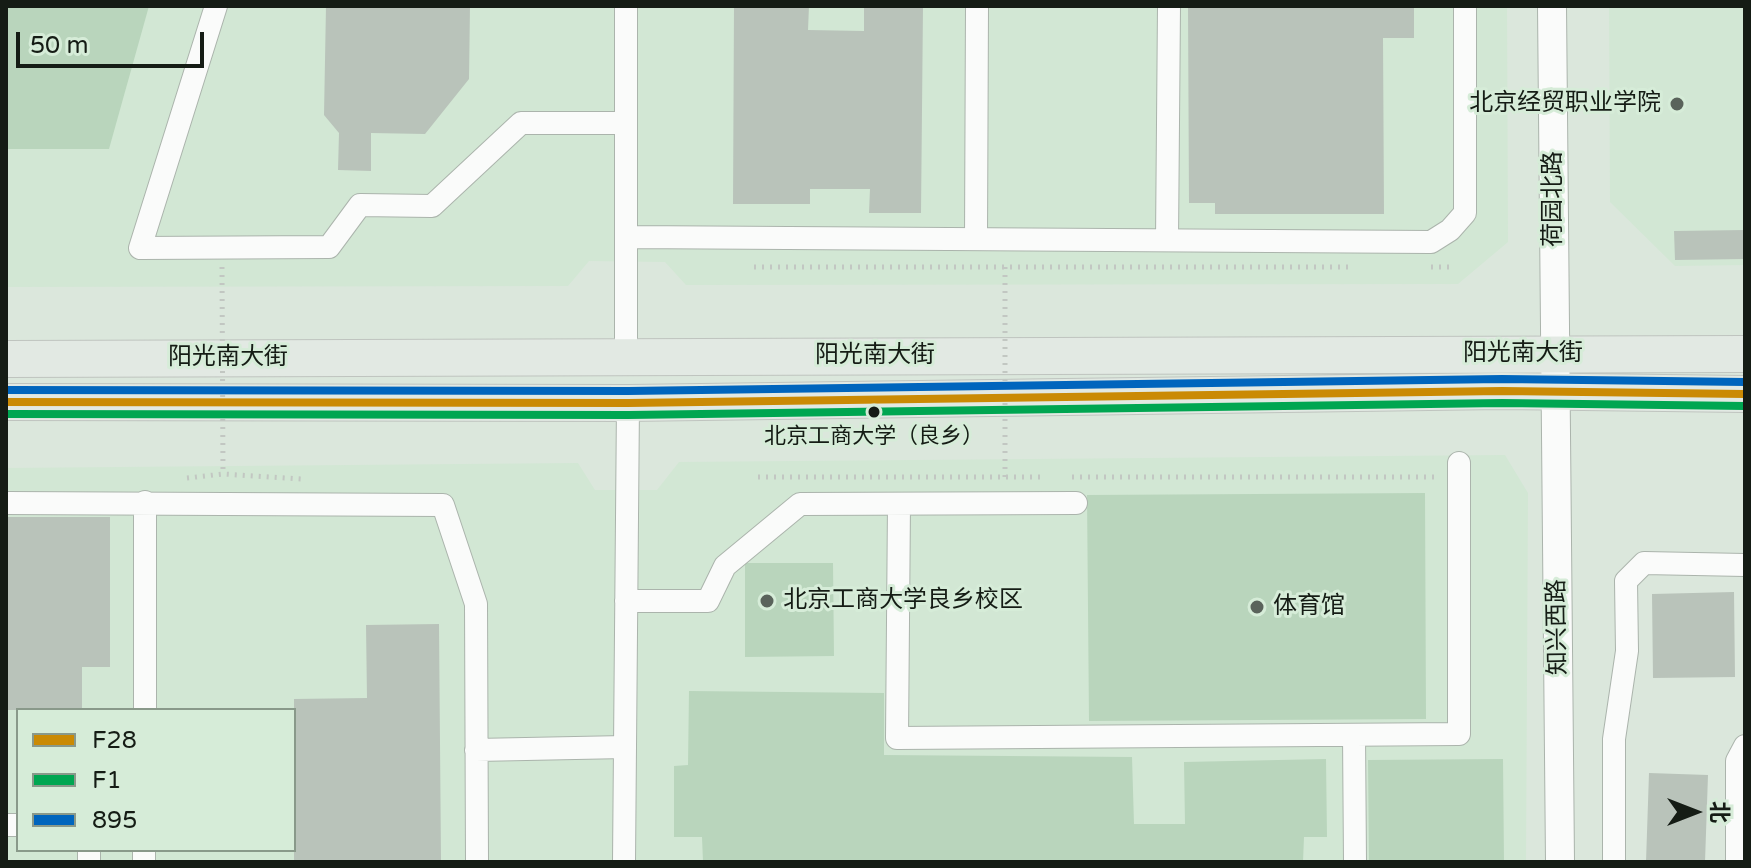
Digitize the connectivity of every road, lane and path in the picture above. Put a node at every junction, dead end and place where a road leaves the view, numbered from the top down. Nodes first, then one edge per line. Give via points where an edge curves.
1 (216, 6) edge
2 (626, 6) edge
3 (977, 6) edge
4 (1169, 6) edge
5 (1465, 6) edge
6 (1552, 6) edge
7 (626, 123) junction
8 (627, 237) junction
9 (976, 239) junction
10 (1167, 240) junction
11 (222, 267) dead end
12 (754, 267) dead end
13 (1005, 267) junction
14 (1354, 267) dead end
15 (1418, 267) dead end
16 (1450, 267) dead end
17 (1555, 354) junction
18 (1745, 354) edge
19 (626, 357) junction
20 (6, 359) edge
21 (1555, 391) junction
22 (1745, 394) edge
23 (6, 402) edge
24 (628, 403) junction
25 (1459, 470) joint
26 (223, 474) junction
27 (758, 477) dead end
28 (1005, 477) junction
29 (1052, 477) dead end
30 (1068, 477) dead end
31 (302, 479) dead end
32 (176, 480) dead end
33 (145, 502) junction
34 (6, 503) edge
35 (1076, 503) dead end
36 (899, 504) junction
37 (1745, 565) edge
38 (626, 601) junction
39 (145, 708) edge
40 (1354, 735) junction
41 (1745, 746) edge
42 (625, 747) junction
43 (476, 750) junction
44 (1740, 861) edge
45 (477, 862) edge
46 (624, 862) edge
47 (1355, 862) edge
48 (1560, 862) edge
49 (1614, 862) edge

1 - 7 street via 140,248 329,247 360,205 432,206 521,123
2 - 7 street
3 - 9 street
4 - 10 street
5 - 10 street via 1465,213 1450,230 1431,242
6 - 17 street, 荷园北路
7 - 8 street
8 - 9 street
8 - 19 street
9 - 10 street
11 - 26 path, bridge
12 - 13 path
13 - 14 path
13 - 28 path, bridge
15 - 16 path
17 - 18 main road, 阳光南大街
17 - 19 main road, 阳光南大街
17 - 21 street, 荷园北路
19 - 20 main road, 阳光南大街
21 - 22 main road, 阳光南大街
21 - 24 main road, 阳光南大街
21 - 48 street, 知兴西路
23 - 24 main road, 阳光南大街
24 - 38 street
25 - 30 path
25 - 40 street via 1459,734
26 - 31 path
26 - 32 path
27 - 28 path
28 - 29 path
33 - 34 street
33 - 39 street
33 - 43 street via 443,505 476,604
35 - 36 street
36 - 38 street via 800,504 725,566 708,601
36 - 40 street via 897,738
37 - 49 street via 1644,563 1626,581 1627,651 1614,739
38 - 42 street
40 - 47 street
41 - 44 street via 1737,761
42 - 43 street
42 - 46 street
43 - 45 street

